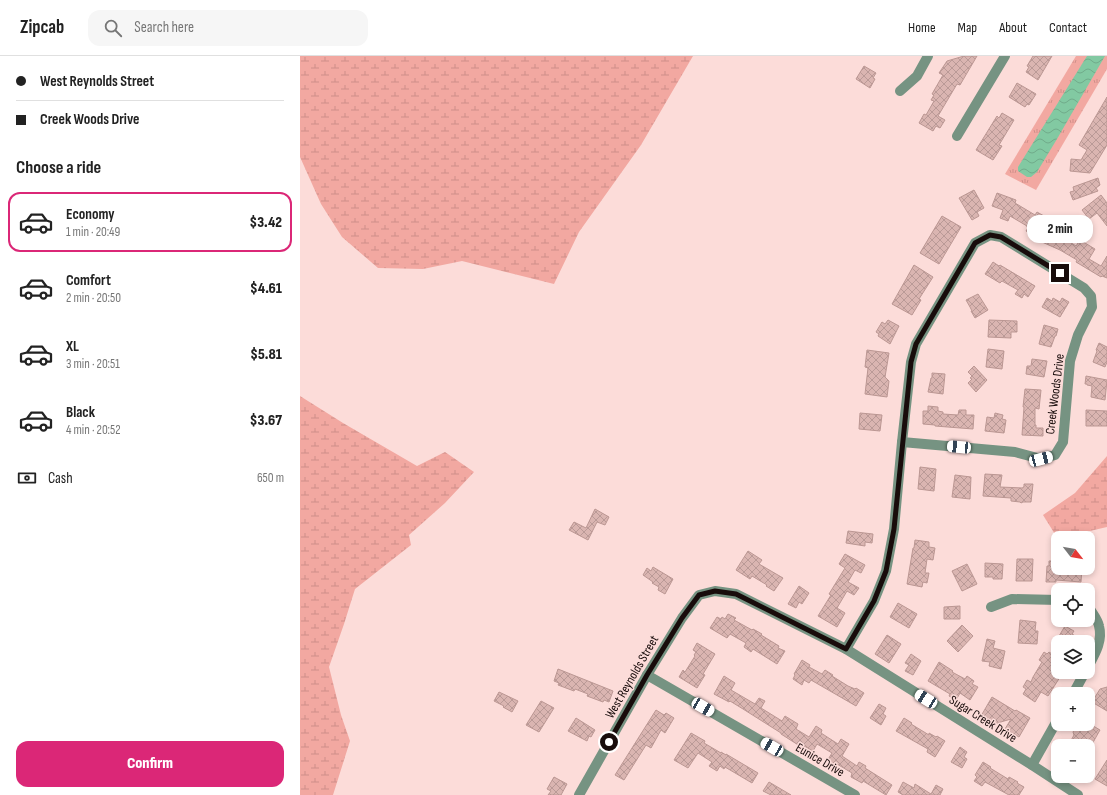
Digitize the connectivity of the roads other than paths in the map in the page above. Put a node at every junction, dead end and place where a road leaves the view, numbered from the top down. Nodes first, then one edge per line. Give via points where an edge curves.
1 (928, 56) edge
2 (1005, 56) edge
3 (900, 91) dead end
4 (956, 136) dead end
5 (902, 442) junction
6 (699, 595) joint
7 (1051, 600) edge
8 (991, 607) dead end
9 (1095, 618) edge
10 (846, 649) junction
11 (1095, 656) edge
12 (647, 675) junction
13 (1051, 731) edge
14 (1032, 765) junction
15 (579, 795) edge
16 (855, 795) edge
17 (1078, 795) edge

1 - 3 street via 917,76
2 - 4 street
5 - 5 street, Creek Woods Drive via 911,362 916,344 975,243 990,235 1001,237 1084,288 1091,296 1092,307 1078,335 1070,360 1063,442 1055,455 1041,459 1015,452
5 - 10 street, Creek Woods Drive via 894,529 886,571 874,601
6 - 10 street, Sugar Creek Drive via 715,591 736,594
6 - 12 street, West Reynolds Street
7 - 8 street via 1012,599
9 - 11 street via 1099,625 1100,639
10 - 14 street, Sugar Creek Drive
12 - 15 street, West Reynolds Street
12 - 16 street, Eunice Drive
13 - 14 street
14 - 17 street, Sugar Creek Drive

